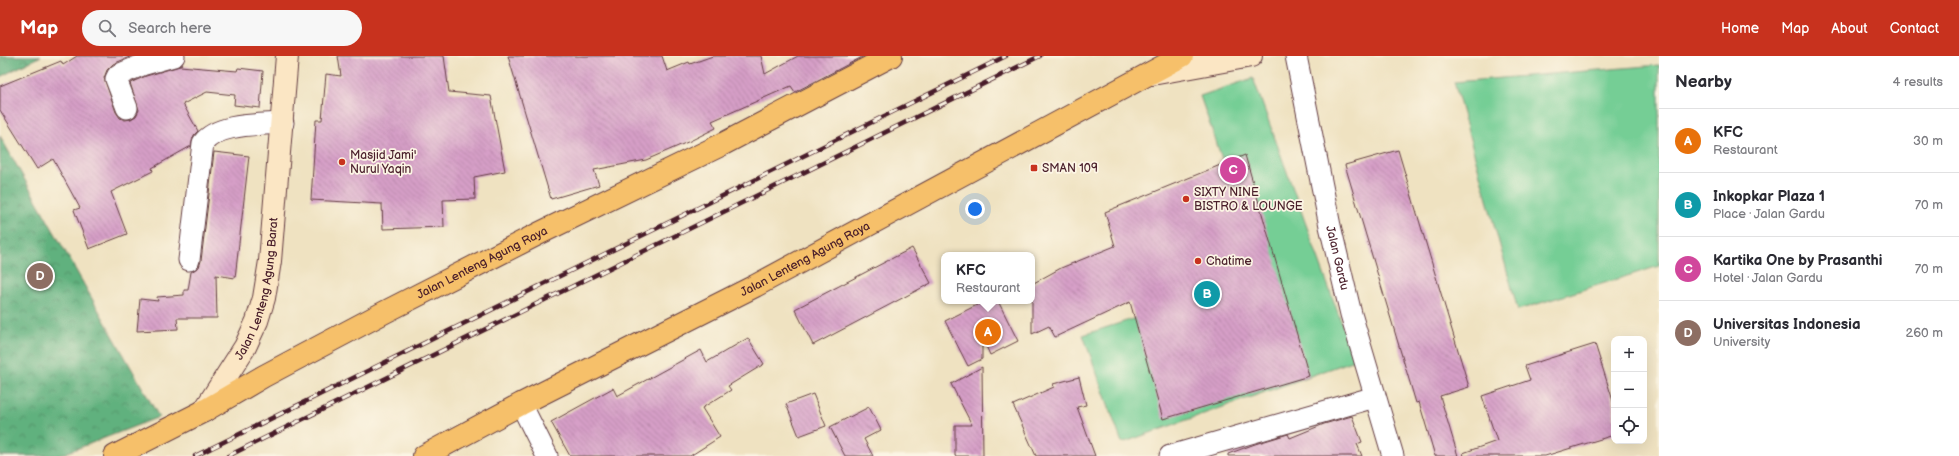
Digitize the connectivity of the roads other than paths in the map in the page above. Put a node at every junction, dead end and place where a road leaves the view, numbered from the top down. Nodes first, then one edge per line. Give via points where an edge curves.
1 (174, 56) edge
2 (287, 56) edge
3 (891, 56) edge
4 (1182, 56) edge
5 (1252, 56) edge
6 (1296, 56) edge
7 (1149, 75) junction
8 (127, 108) dead end
9 (282, 123) junction
10 (189, 260) dead end
11 (1375, 397) junction
12 (521, 404) junction
13 (204, 411) junction
14 (115, 456) edge
15 (424, 456) edge
16 (547, 456) edge
17 (1170, 456) edge
18 (1393, 456) edge

1 - 8 street via 118,75 116,79
2 - 9 main road, Jalan Lenteng Agung Barat
3 - 13 main road, Jalan Lenteng Agung Raya via 724,144 493,256 264,376
4 - 7 main road, Jalan Lenteng Agung Raya
5 - 7 main road
6 - 11 street, Jalan Gardu via 1330,226 1351,314
7 - 12 main road, Jalan Lenteng Agung Raya via 755,286
9 - 10 street via 221,130 209,136 203,144
9 - 13 main road, Jalan Lenteng Agung Barat via 270,261 264,298 257,321 244,347
11 - 17 street
11 - 18 street, Jalan Gardu
12 - 15 main road, Jalan Lenteng Agung Raya
12 - 16 street
13 - 14 main road

